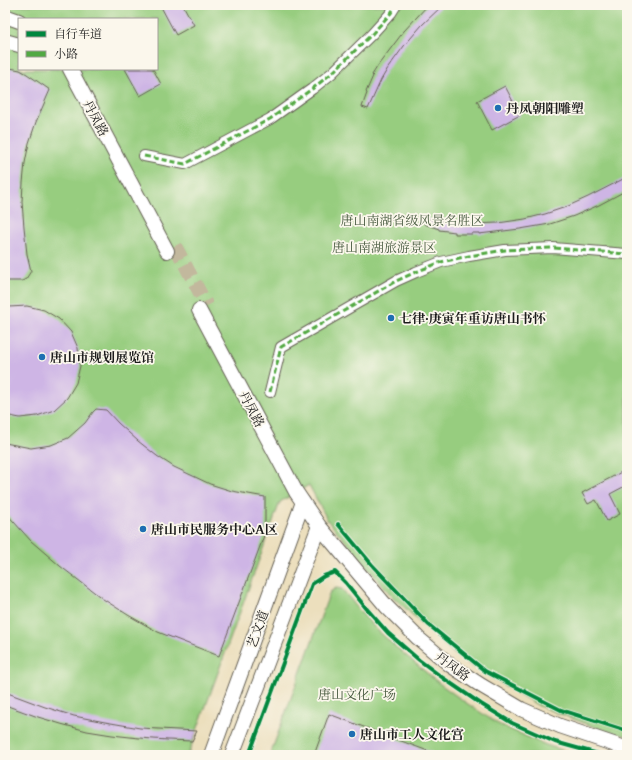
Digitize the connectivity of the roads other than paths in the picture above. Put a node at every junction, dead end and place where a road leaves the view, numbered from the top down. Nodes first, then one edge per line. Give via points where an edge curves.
1 (396, 5) edge
2 (5, 16) edge
3 (18, 21) edge
4 (5, 41) edge
5 (18, 45) edge
6 (71, 70) edge
7 (77, 70) edge
8 (144, 156) dead end
9 (627, 254) edge
10 (270, 392) dead end
11 (303, 502) junction
12 (319, 526) junction
13 (627, 748) edge
14 (211, 755) edge
15 (232, 755) edge

1 - 8 street via 372,34 332,73 270,119 185,164
2 - 3 main road
4 - 5 main road
6 - 7 main road, 丹凤路 via 171,248 86,79
9 - 10 street via 553,248 505,250 448,260 416,272 390,284 281,347
11 - 12 main road, 丹凤路
11 - 12 main road, 丹凤路 via 203,308 307,496
11 - 14 main road, 艺文道
12 - 13 main road, 丹凤路 via 387,607 450,665 521,709 560,726
12 - 15 main road, 艺文道

